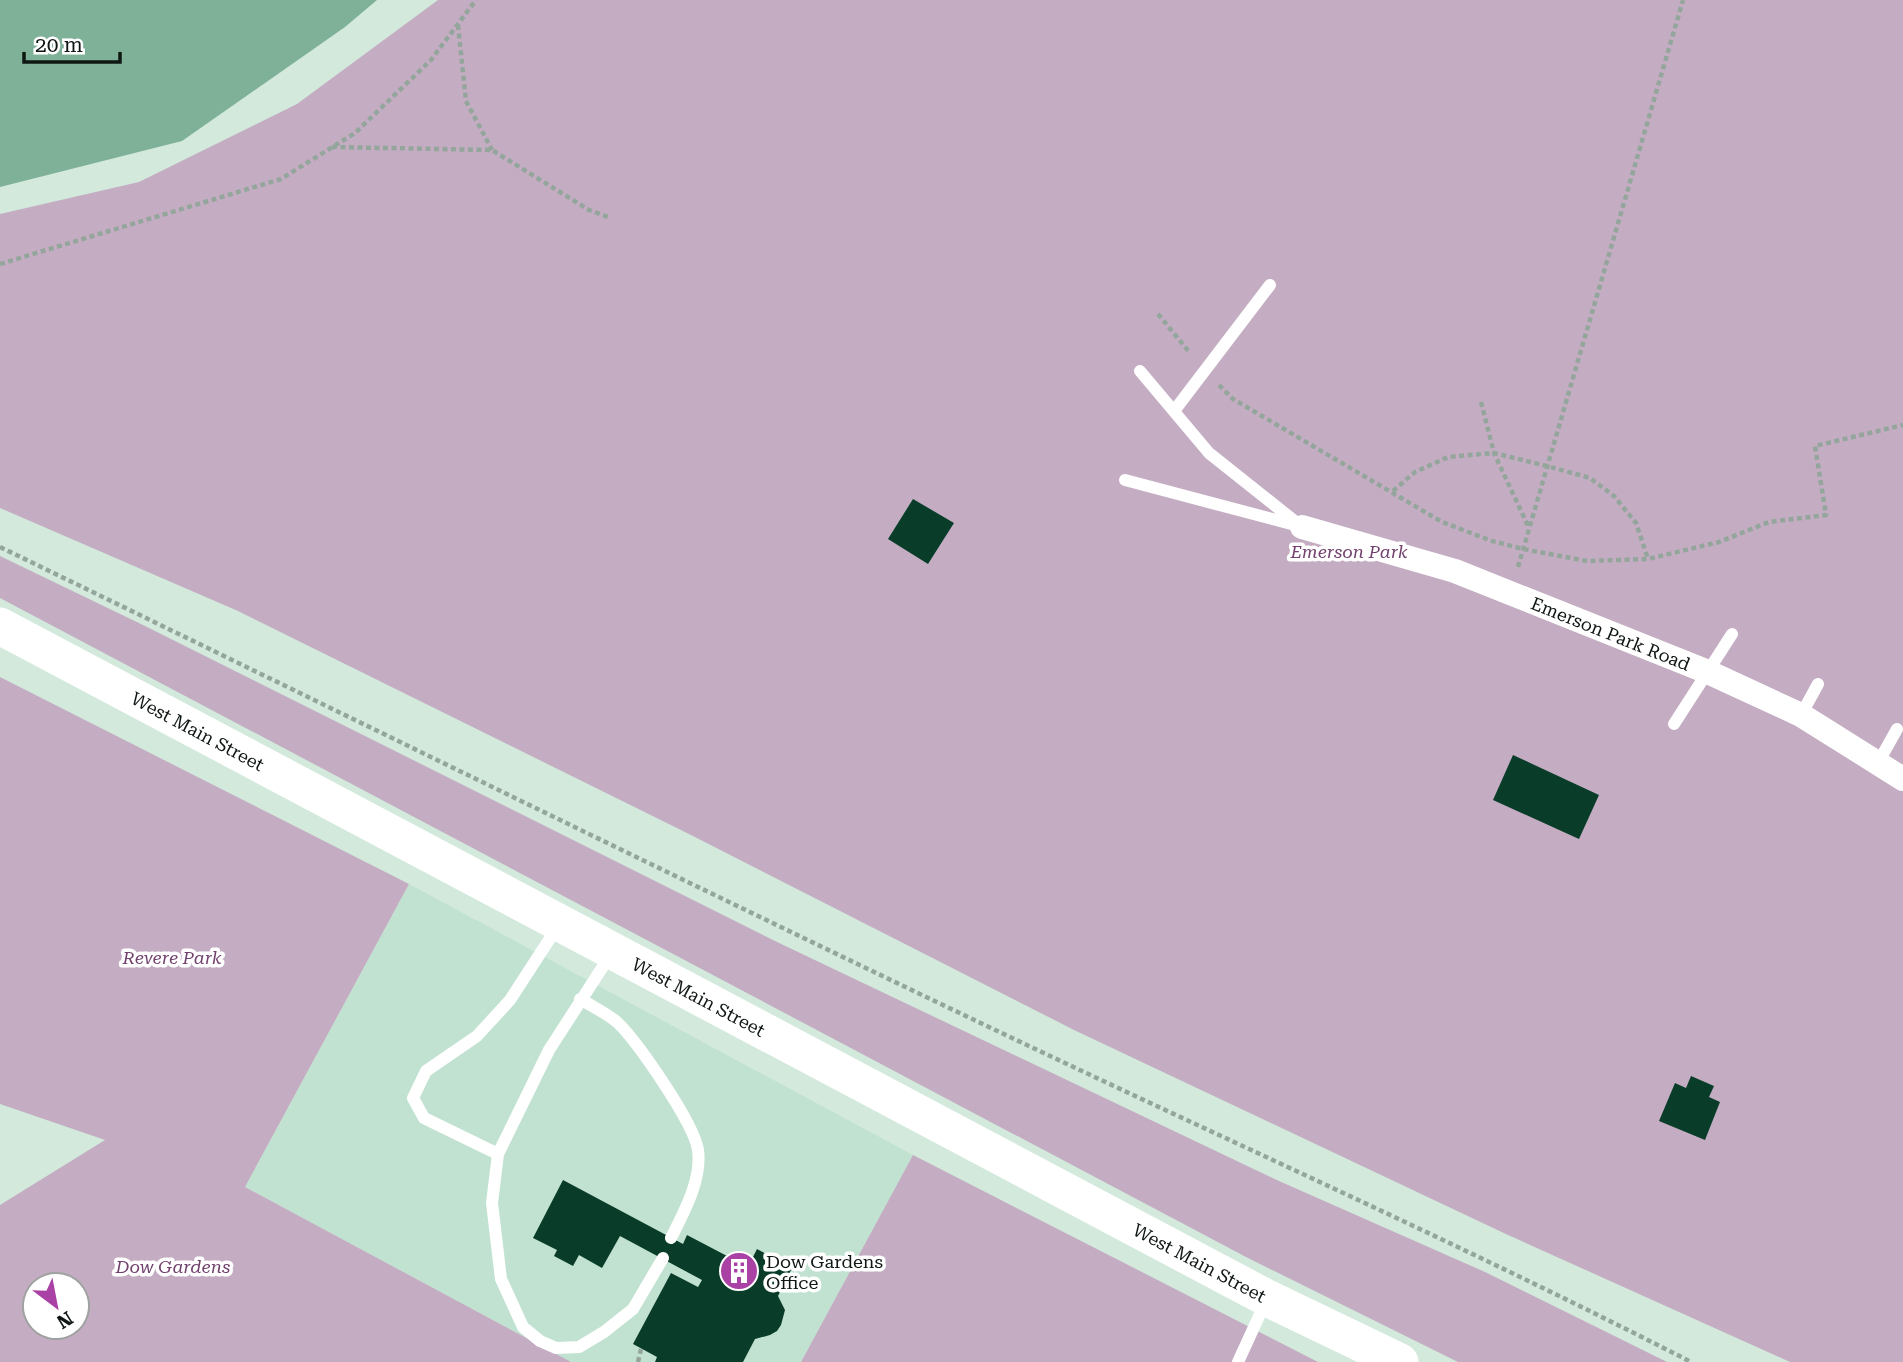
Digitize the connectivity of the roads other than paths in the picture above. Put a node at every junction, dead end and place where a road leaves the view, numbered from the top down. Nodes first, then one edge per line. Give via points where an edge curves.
1 (1270, 285) dead end
2 (1140, 371) dead end
3 (1174, 411) junction
4 (1125, 480) dead end
5 (1302, 527) junction
6 (0, 625) edge
7 (1732, 634) dead end
8 (1708, 672) junction
9 (1818, 684) dead end
10 (1801, 715) junction
11 (1674, 724) dead end
12 (1897, 729) dead end
13 (1878, 763) junction
14 (1903, 779) edge
15 (560, 923) junction
16 (613, 951) junction
17 (580, 999) junction
18 (499, 1154) junction
19 (671, 1238) dead end
20 (663, 1258) dead end
21 (1267, 1298) junction
22 (1238, 1362) edge
23 (1400, 1362) edge

1 - 3 lane
2 - 3 lane
3 - 5 lane via 1209,453
4 - 5 lane
5 - 8 street, Emerson Park Road via 1455,571
6 - 15 street, West Main Street
7 - 8 lane
8 - 10 street, Emerson Park Road
8 - 11 lane
9 - 10 lane
10 - 13 street, Emerson Park Road
12 - 13 lane
13 - 14 street, Emerson Park Road
15 - 16 street, West Main Street
15 - 18 lane via 510,1000 477,1036 426,1071 413,1098 424,1118
16 - 17 lane
16 - 21 street, West Main Street
17 - 18 lane via 549,1050
17 - 19 lane via 631,1037 690,1128 698,1150 696,1175
18 - 20 lane via 492,1203 501,1279 523,1326 540,1341 556,1348 579,1347 604,1332 633,1309
21 - 22 lane
21 - 23 street, West Main Street

